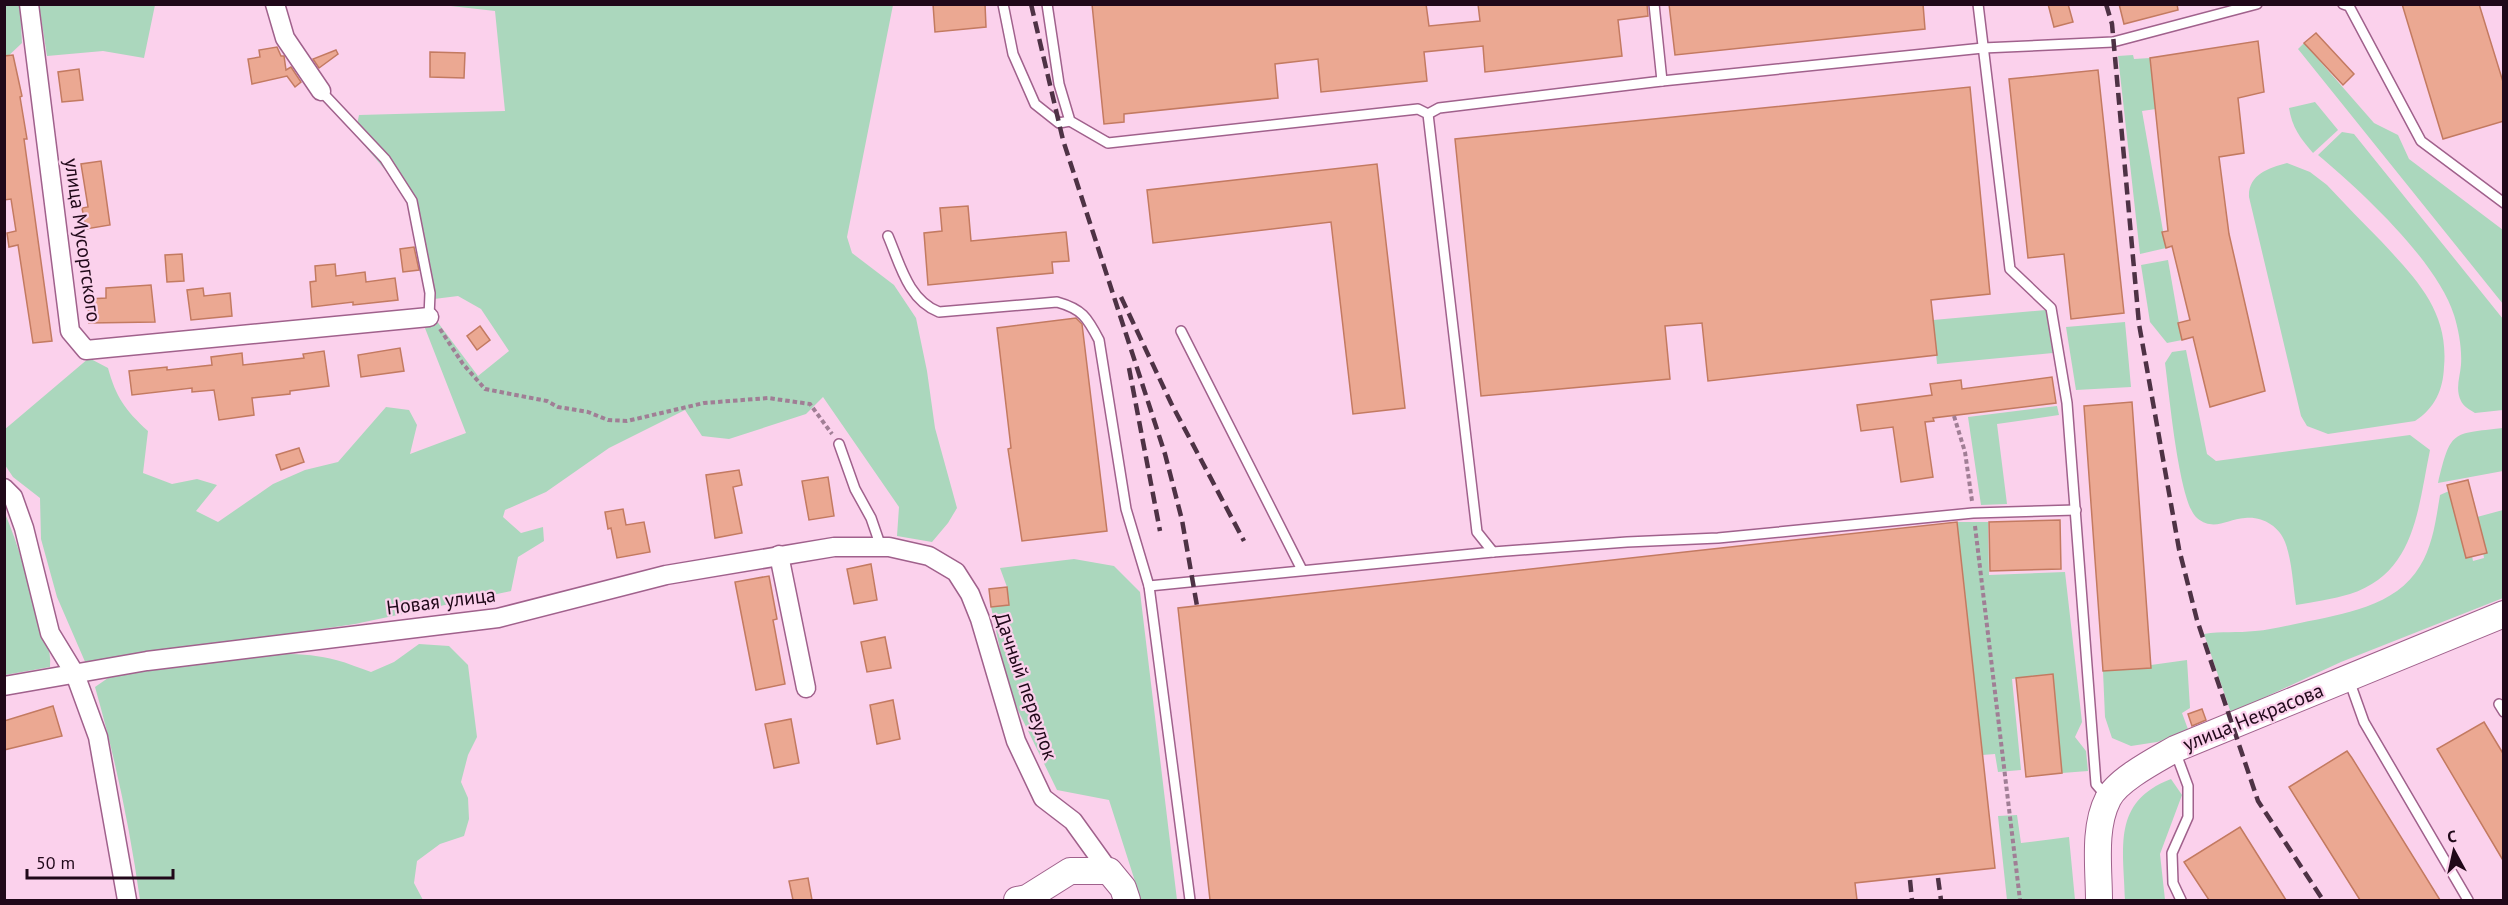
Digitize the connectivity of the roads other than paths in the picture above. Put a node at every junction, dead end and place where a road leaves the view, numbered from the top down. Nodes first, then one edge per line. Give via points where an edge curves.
1 (29, 4) edge
2 (275, 4) edge
3 (1003, 4) edge
4 (1047, 4) edge
5 (1654, 4) edge
6 (1978, 4) edge
7 (2257, 4) edge
8 (2343, 4) edge
9 (1983, 48) junction
10 (1662, 81) junction
11 (321, 91) joint
12 (1428, 114) junction
13 (1070, 120) junction
14 (2504, 203) edge
15 (888, 236) dead end
16 (425, 318) joint
17 (1181, 331) dead end
18 (839, 444) road end
19 (4, 488) edge
20 (2076, 510) junction
21 (880, 547) junction
22 (1493, 552) junction
23 (779, 555) junction
24 (1302, 570) junction
25 (1149, 586) junction
26 (2504, 614) edge
27 (75, 674) junction
28 (2348, 678) junction
29 (4, 686) edge
30 (806, 688) dead end
31 (2175, 749) junction
32 (2108, 798) junction
33 (1109, 871) junction
34 (127, 900) edge
35 (1017, 900) edge
36 (1127, 900) edge
37 (1190, 900) edge
38 (2099, 900) edge
39 (2181, 900) edge
40 (2468, 900) edge

1 - 16 street, улица Мусоргского via 70,331 86,350
2 - 11 street via 285,38
3 - 13 lane via 1013,54 1035,104 1059,123
4 - 13 lane via 1059,84
5 - 10 lane
6 - 9 lane
7 - 9 lane via 2113,42
8 - 14 lane via 2349,6 2421,141
9 - 10 lane
9 - 20 lane via 2010,269 2051,308 2068,414
10 - 12 lane via 1439,108
11 - 16 lane via 385,159 412,201 430,293
12 - 13 lane via 1418,109 1108,143
12 - 22 lane via 1477,532
15 - 25 lane via 912,291 928,308 939,312 1057,302 1073,306 1088,318 1099,340 1126,509
17 - 24 lane
18 - 21 lane
19 - 27 street via 13,497 24,528 50,633
20 - 22 lane via 1973,513 1718,538
20 - 32 lane via 2096,784
21 - 23 street, Новая улица via 834,547
21 - 33 street, Дачный переулок via 929,556 956,572 980,619 1016,741 1043,798 1073,821
22 - 24 lane
23 - 27 street, Новая улица via 666,575 498,618 228,650
23 - 30 street
24 - 25 lane
25 - 37 lane
26 - 28 main road, улица Некрасова
27 - 29 street, Новая улица
27 - 34 street via 98,737
28 - 31 main road, улица Некрасова
28 - 40 lane via 2364,722
31 - 32 main road, улица Некрасова via 2136,771
31 - 39 lane via 2188,786 2188,817 2172,853 2174,883
32 - 38 main road via 2099,830
33 - 35 main road via 1070,871 1027,898
33 - 36 main road

